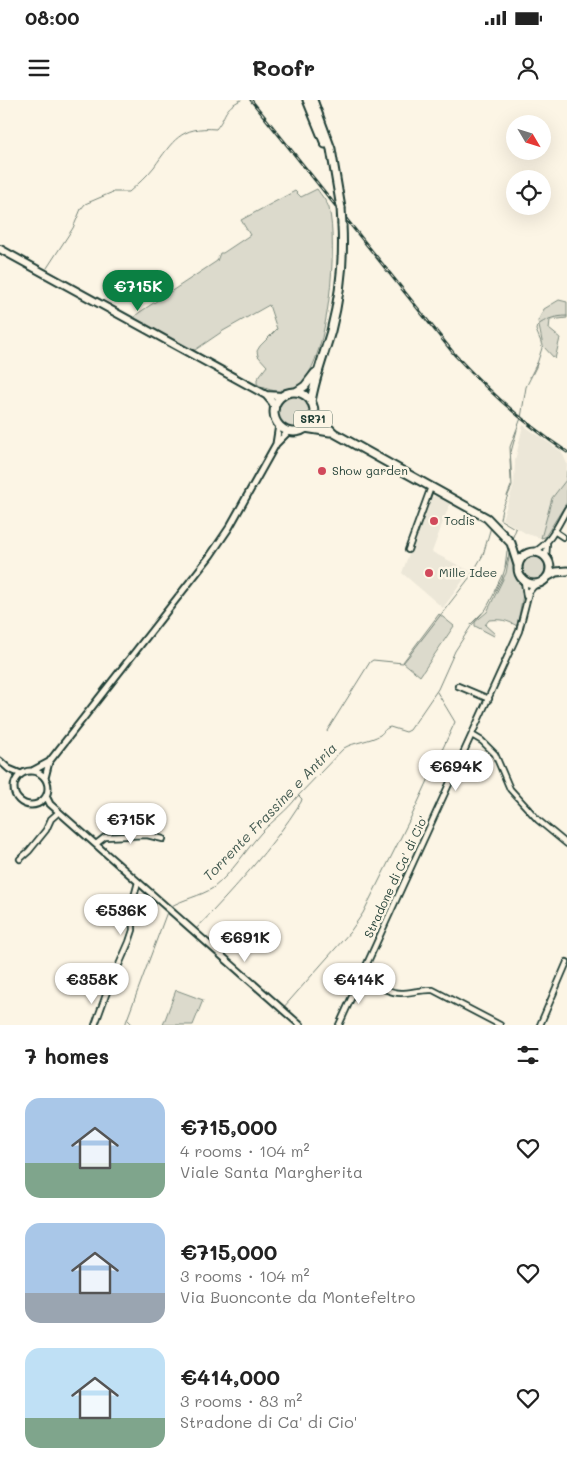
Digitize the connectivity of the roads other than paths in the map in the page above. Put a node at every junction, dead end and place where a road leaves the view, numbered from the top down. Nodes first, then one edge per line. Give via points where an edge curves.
1 (307, 100) edge
2 (313, 100) edge
3 (336, 176) junction
4 (0, 249) edge
5 (318, 368) junction
6 (296, 392) junction
7 (266, 395) junction
8 (282, 396) junction
9 (311, 402) junction
10 (275, 408) junction
11 (314, 414) junction
12 (279, 425) junction
13 (306, 428) junction
14 (289, 431) junction
15 (334, 433) junction
16 (276, 444) junction
17 (431, 487) junction
18 (567, 510) edge
19 (554, 530) junction
20 (563, 537) dead end
21 (547, 542) junction
22 (511, 543) junction
23 (408, 550) dead end
24 (531, 553) junction
25 (548, 561) junction
26 (518, 565) junction
27 (567, 570) edge
28 (547, 577) junction
29 (524, 581) junction
30 (538, 584) junction
31 (526, 598) junction
32 (458, 686) dead end
33 (488, 699) junction
34 (472, 735) junction
35 (0, 761) edge
36 (48, 762) junction
37 (9, 769) junction
38 (34, 770) junction
39 (21, 774) junction
40 (45, 778) junction
41 (15, 781) junction
42 (46, 796) junction
43 (41, 801) junction
44 (50, 804) junction
45 (59, 812) junction
46 (163, 839) dead end
47 (96, 844) junction
48 (567, 844) edge
49 (20, 859) dead end
50 (138, 882) junction
51 (567, 962) edge
52 (361, 977) junction
53 (95, 1025) edge
54 (300, 1025) edge
55 (339, 1025) edge
56 (500, 1025) edge
57 (540, 1025) edge

1 - 3 main road
2 - 3 main road via 332,149
3 - 5 main road, bridge via 344,254 338,301
4 - 7 main road
5 - 6 main road via 305,386
5 - 9 main road
6 - 8 main road, SR71
6 - 9 main road, SR71
7 - 8 main road
7 - 10 main road
8 - 10 main road, SR71
9 - 11 main road, SR71
10 - 12 main road, SR71
11 - 13 main road, SR71
11 - 15 main road, SR71
12 - 14 main road, SR71
12 - 16 street
13 - 14 main road, SR71
13 - 15 main road, SR71
14 - 16 street
15 - 17 main road, SR71
16 - 36 street via 210,556
17 - 22 main road, SR71 via 487,518
17 - 23 street
18 - 19 street
19 - 20 street
19 - 21 street
21 - 24 street
21 - 25 street
22 - 24 main road, SR71
22 - 26 main road, SR71
24 - 25 main road, SR71 via 538,553
24 - 26 main road
25 - 27 main road, SR71
25 - 28 main road
26 - 29 main road, SR71
27 - 28 main road, SR71
28 - 30 main road, SR71
29 - 30 main road
29 - 31 street
30 - 31 street
31 - 33 street, Stradone di Ca' di Cio' via 514,645
32 - 33 street
33 - 34 street, Stradone di Ca' di Cio'
34 - 48 street via 495,754 510,789 538,820
34 - 52 street, Stradone di Ca' di Cio'
35 - 37 street
36 - 38 street
36 - 40 street
37 - 39 street
37 - 41 street
38 - 39 street
38 - 40 street
39 - 41 street
40 - 42 street
41 - 43 street via 14,793 22,803 34,805
42 - 43 street
42 - 44 street
43 - 44 street
44 - 45 street
45 - 47 street
45 - 49 street
46 - 47 street via 146,835 105,837
47 - 50 street
50 - 53 street via 132,904 133,930
50 - 54 street
51 - 57 street
52 - 55 street, Stradone di Ca' di Cio'
52 - 56 street via 399,993 433,990

